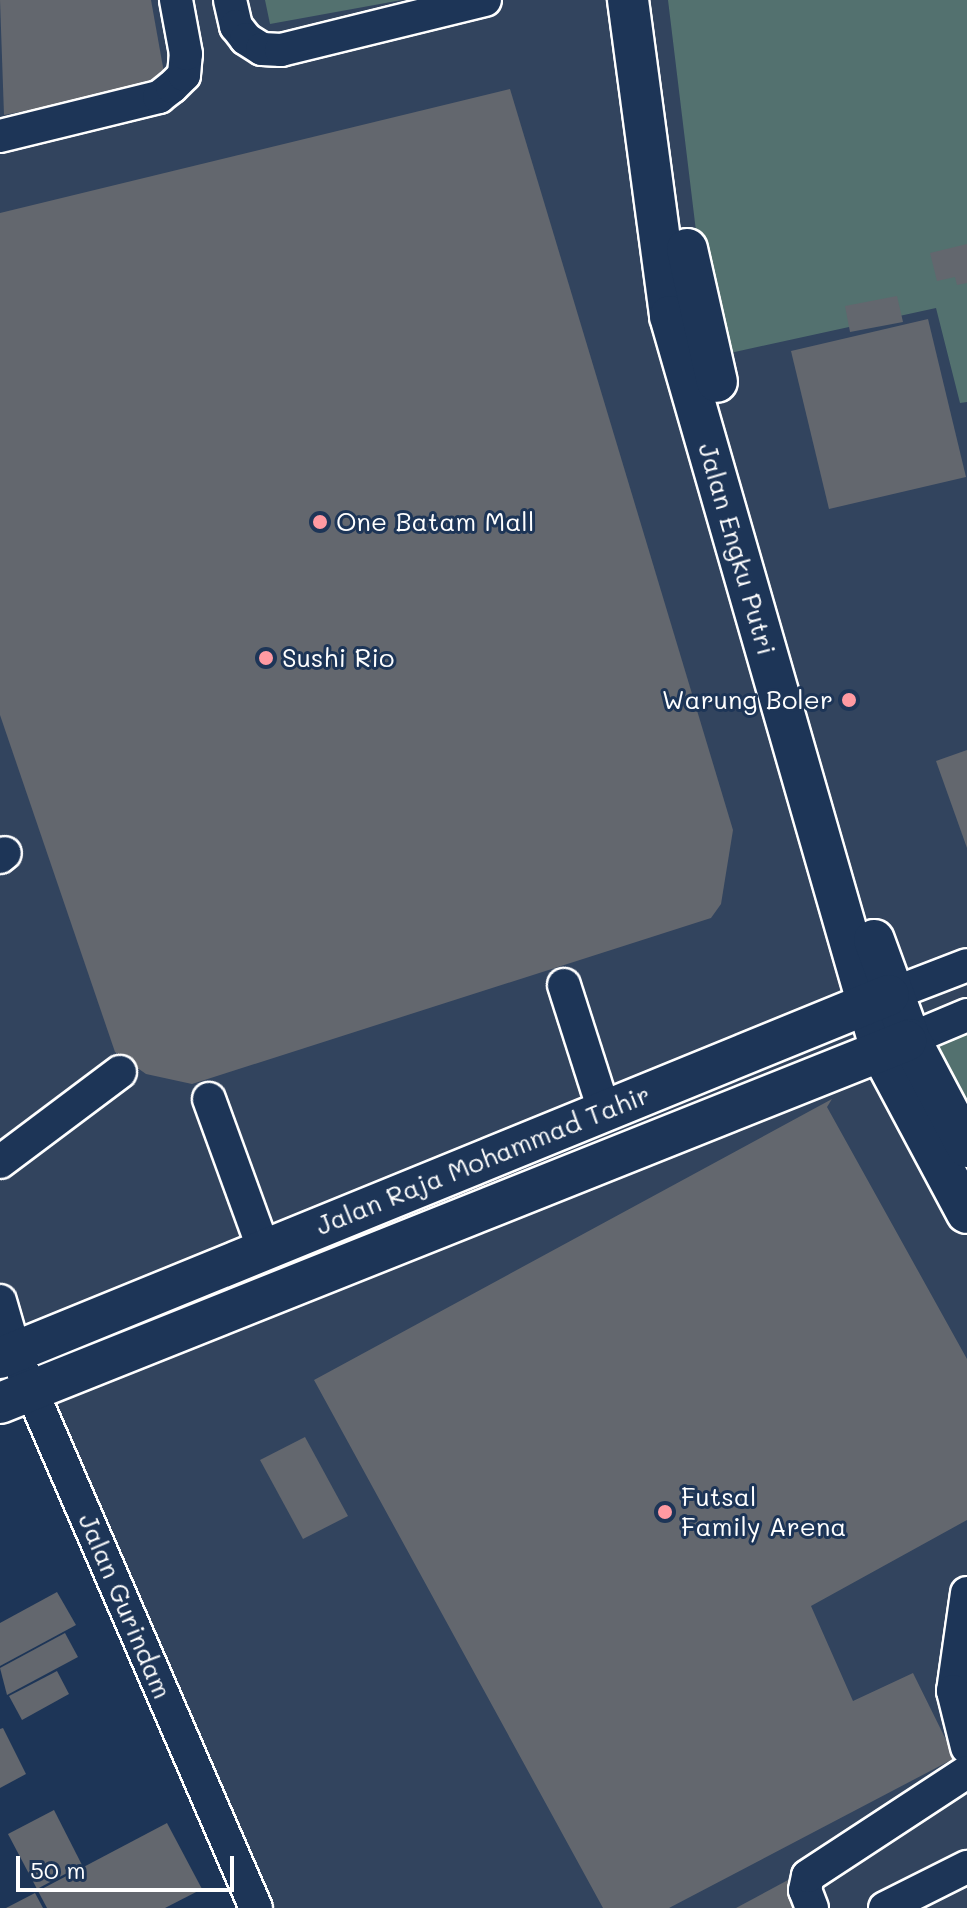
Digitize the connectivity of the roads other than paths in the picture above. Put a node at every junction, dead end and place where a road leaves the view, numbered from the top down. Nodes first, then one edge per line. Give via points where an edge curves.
1 (176, 0) edge
2 (230, 0) edge
3 (485, 0) edge
4 (628, 0) edge
5 (651, 0) edge
6 (0, 136) edge
7 (967, 965) edge
8 (564, 985) dead end
9 (879, 998) junction
10 (967, 1015) edge
11 (896, 1046) junction
12 (120, 1072) dead end
13 (209, 1099) dead end
14 (604, 1110) junction
15 (967, 1147) edge
16 (0, 1162) edge
17 (967, 1213) edge
18 (264, 1250) junction
19 (0, 1301) edge
20 (8, 1356) edge
21 (16, 1397) edge
22 (967, 1593) edge
23 (961, 1669) edge
24 (967, 1747) edge
25 (967, 1772) edge
26 (967, 1867) edge
27 (256, 1908) edge
28 (812, 1908) edge
29 (885, 1908) edge

1 - 6 street via 186,54 184,75 172,87 159,97
2 - 3 street via 246,39 262,49 281,50
4 - 9 main road, Jalan Engku Putri via 670,316
5 - 9 main road, Jalan Engku Putri via 698,311
7 - 9 street, Jalan Raja Mohammad Tahir
8 - 14 street
9 - 11 main road, Jalan Engku Putri
9 - 14 main road, Jalan Raja Mohammad Tahir
10 - 11 street, Jalan Raja Mohammad Tahir
11 - 15 main road, Jalan Engku Putri
11 - 17 main road, Jalan Engku Putri
11 - 21 main road, Jalan Raja Mohammad Tahir
12 - 16 street
13 - 18 street
14 - 18 main road, Jalan Raja Mohammad Tahir
18 - 20 main road, Jalan Raja Mohammad Tahir
19 - 20 street, Jalan Gurindam
20 - 21 street, Jalan Gurindam
21 - 27 street, Jalan Gurindam
22 - 23 street
23 - 24 street via 956,1712
25 - 28 street via 808,1876 805,1890
26 - 29 street

